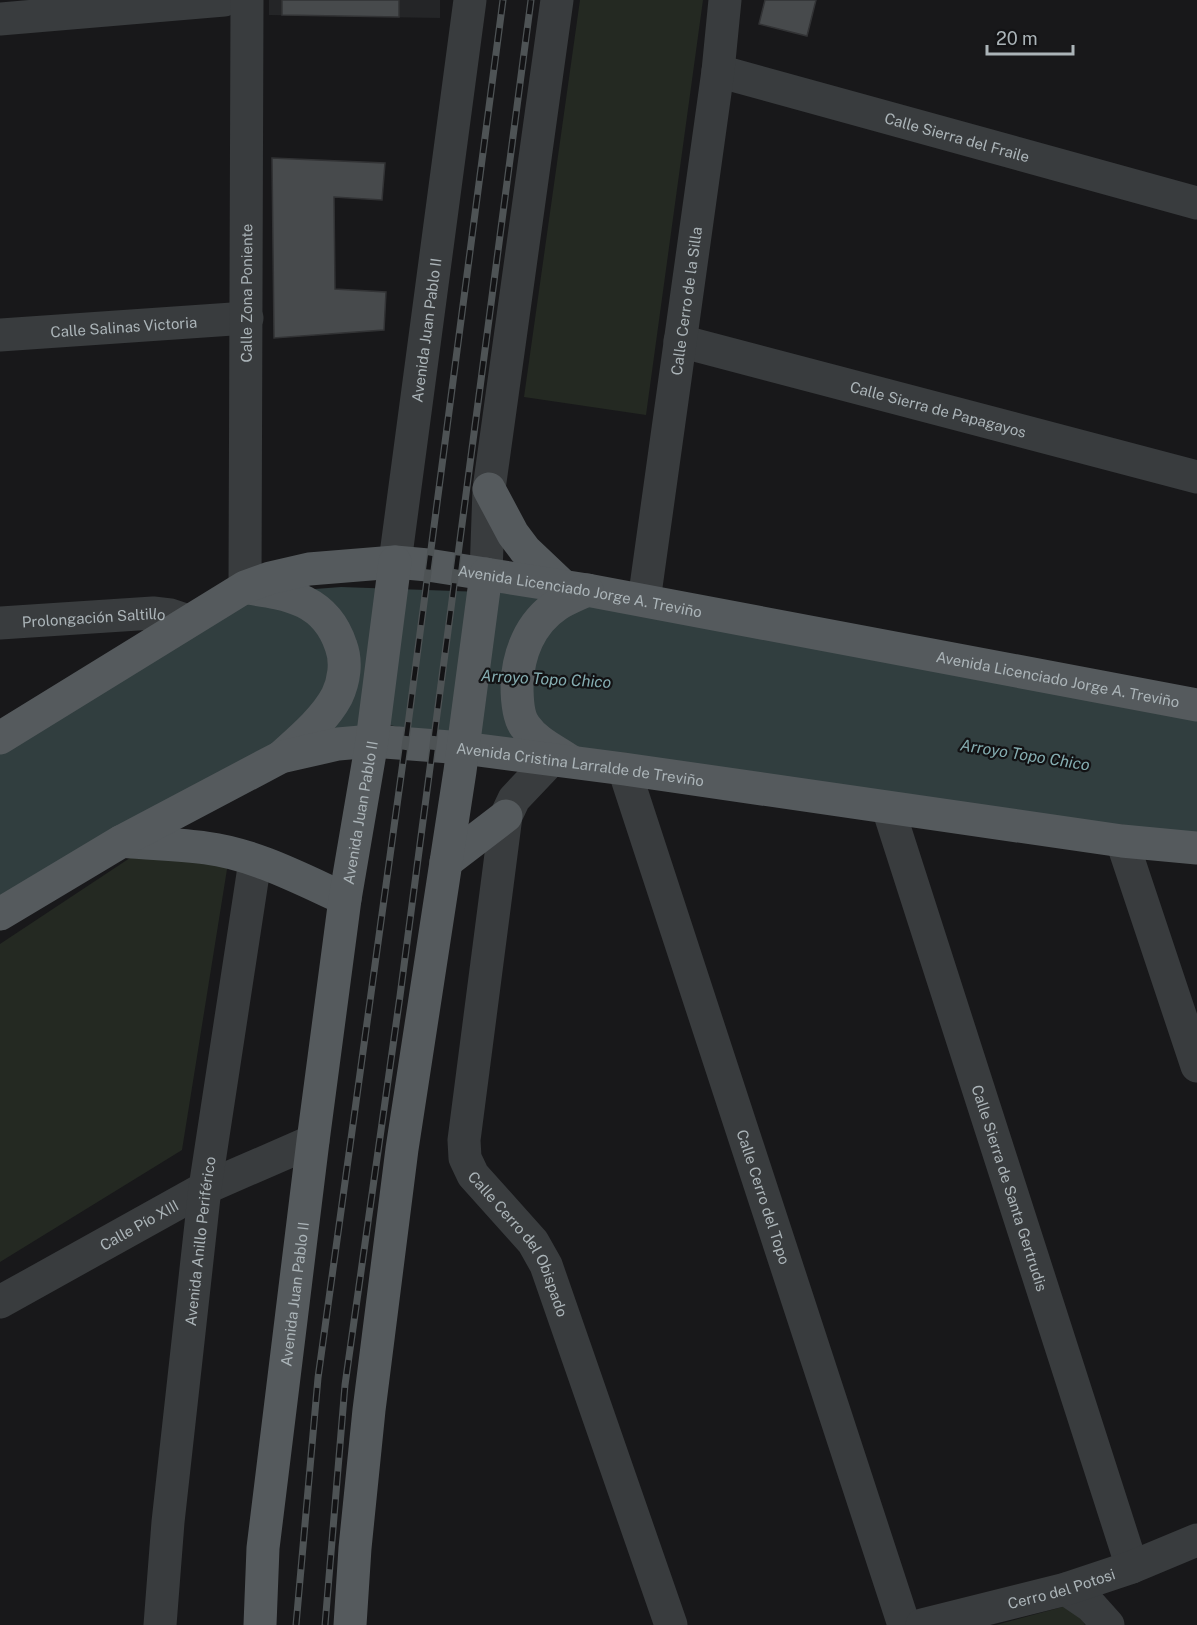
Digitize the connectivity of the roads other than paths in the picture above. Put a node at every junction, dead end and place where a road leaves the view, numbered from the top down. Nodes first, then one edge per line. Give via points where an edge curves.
1 (224, 0) edge
2 (247, 0) edge
3 (470, 0) edge
4 (557, 0) edge
5 (725, 0) edge
6 (0, 19) edge
7 (718, 70) junction
8 (1197, 203) edge
9 (247, 318) junction
10 (0, 335) edge
11 (680, 341) junction
12 (1197, 477) edge
13 (489, 489) junction
14 (394, 570) junction
15 (485, 583) junction
16 (260, 590) junction
17 (569, 594) junction
18 (644, 601) junction
19 (188, 621) junction
20 (0, 623) edge
21 (1197, 705) edge
22 (373, 731) junction
23 (0, 738) edge
24 (464, 741) junction
25 (555, 755) junction
26 (281, 757) junction
27 (624, 769) junction
28 (888, 808) junction
29 (506, 816) junction
30 (122, 841) junction
31 (1122, 841) junction
32 (1197, 848) edge
33 (255, 861) junction
34 (446, 862) junction
35 (345, 899) junction
36 (0, 914) edge
37 (1197, 1066) edge
38 (313, 1141) junction
39 (205, 1188) junction
40 (0, 1302) edge
41 (1197, 1540) edge
42 (1132, 1567) junction
43 (1066, 1589) junction
44 (160, 1625) edge
45 (260, 1625) edge
46 (351, 1625) edge
47 (671, 1625) edge
48 (904, 1625) edge
49 (922, 1625) edge
50 (1108, 1625) edge

1 - 6 street
2 - 9 street, Calle Zona Poniente
3 - 14 street, Avenida Juan Pablo II
4 - 13 street
5 - 7 street, Calle Cerro de la Silla
7 - 8 street, Calle Sierra del Fraile
7 - 11 street, Calle Cerro de la Silla
9 - 10 street, Calle Salinas Victoria
9 - 16 street, Calle Zona Poniente
11 - 12 street, Calle Sierra de Papagayos
11 - 18 street, Calle Cerro de la Silla
13 - 15 street
13 - 17 main road via 525,550
14 - 15 main road, Avenida Licenciado Jorge A. Treviño via 428,565
14 - 16 main road, Avenida Licenciado Jorge A. Treviño via 309,569 270,578
14 - 22 main road, Avenida Juan Pablo II
15 - 17 main road, Avenida Licenciado Jorge A. Treviño
15 - 24 main road
16 - 19 main road, Avenida Licenciado Jorge A. Treviño
16 - 26 main road via 319,609 337,634 344,654 344,677 336,696 308,733
17 - 18 main road, Avenida Licenciado Jorge A. Treviño
17 - 25 main road via 540,620 526,641 518,668 517,696 524,725
18 - 21 main road, Avenida Licenciado Jorge A. Treviño
19 - 20 street, Prolongación Saltillo via 153,613
19 - 23 main road, Avenida Licenciado Jorge A. Treviño
22 - 24 main road, Avenida Cristina Larralde de Treviño
22 - 26 main road, Avenida Cristina Larralde de Treviño
22 - 35 main road, Avenida Juan Pablo II
24 - 25 main road, Avenida Cristina Larralde de Treviño
24 - 34 main road
25 - 27 main road, Avenida Cristina Larralde de Treviño
25 - 29 street, Calle Cerro del Obispado via 514,800
26 - 30 main road, Avenida Cristina Larralde de Treviño
27 - 28 main road, Avenida Cristina Larralde de Treviño
27 - 48 street, Calle Cerro del Topo
28 - 31 main road, Avenida Cristina Larralde de Treviño
28 - 42 street, Calle Sierra de Santa Gertrudis
29 - 34 main road
29 - 47 street, Calle Cerro del Obispado via 464,1140 465,1158 473,1175 532,1242 546,1265
30 - 33 main road via 207,848
30 - 36 main road, Avenida Cristina Larralde de Treviño
31 - 32 main road, Avenida Cristina Larralde de Treviño
31 - 37 street
33 - 35 main road
33 - 39 street, Avenida Anillo Periférico
34 - 46 main road via 402,1149 355,1548
35 - 38 main road, Avenida Juan Pablo II
38 - 39 street, Calle Pío XIII
38 - 45 main road, Avenida Juan Pablo II via 263,1548
39 - 40 street, Calle Pío XIII
39 - 44 street, Avenida Anillo Periférico
41 - 42 street, Cerro del Potosi
42 - 43 street, Cerro del Potosi
43 - 49 street, Cerro del Potosi
43 - 50 street via 1091,1606

